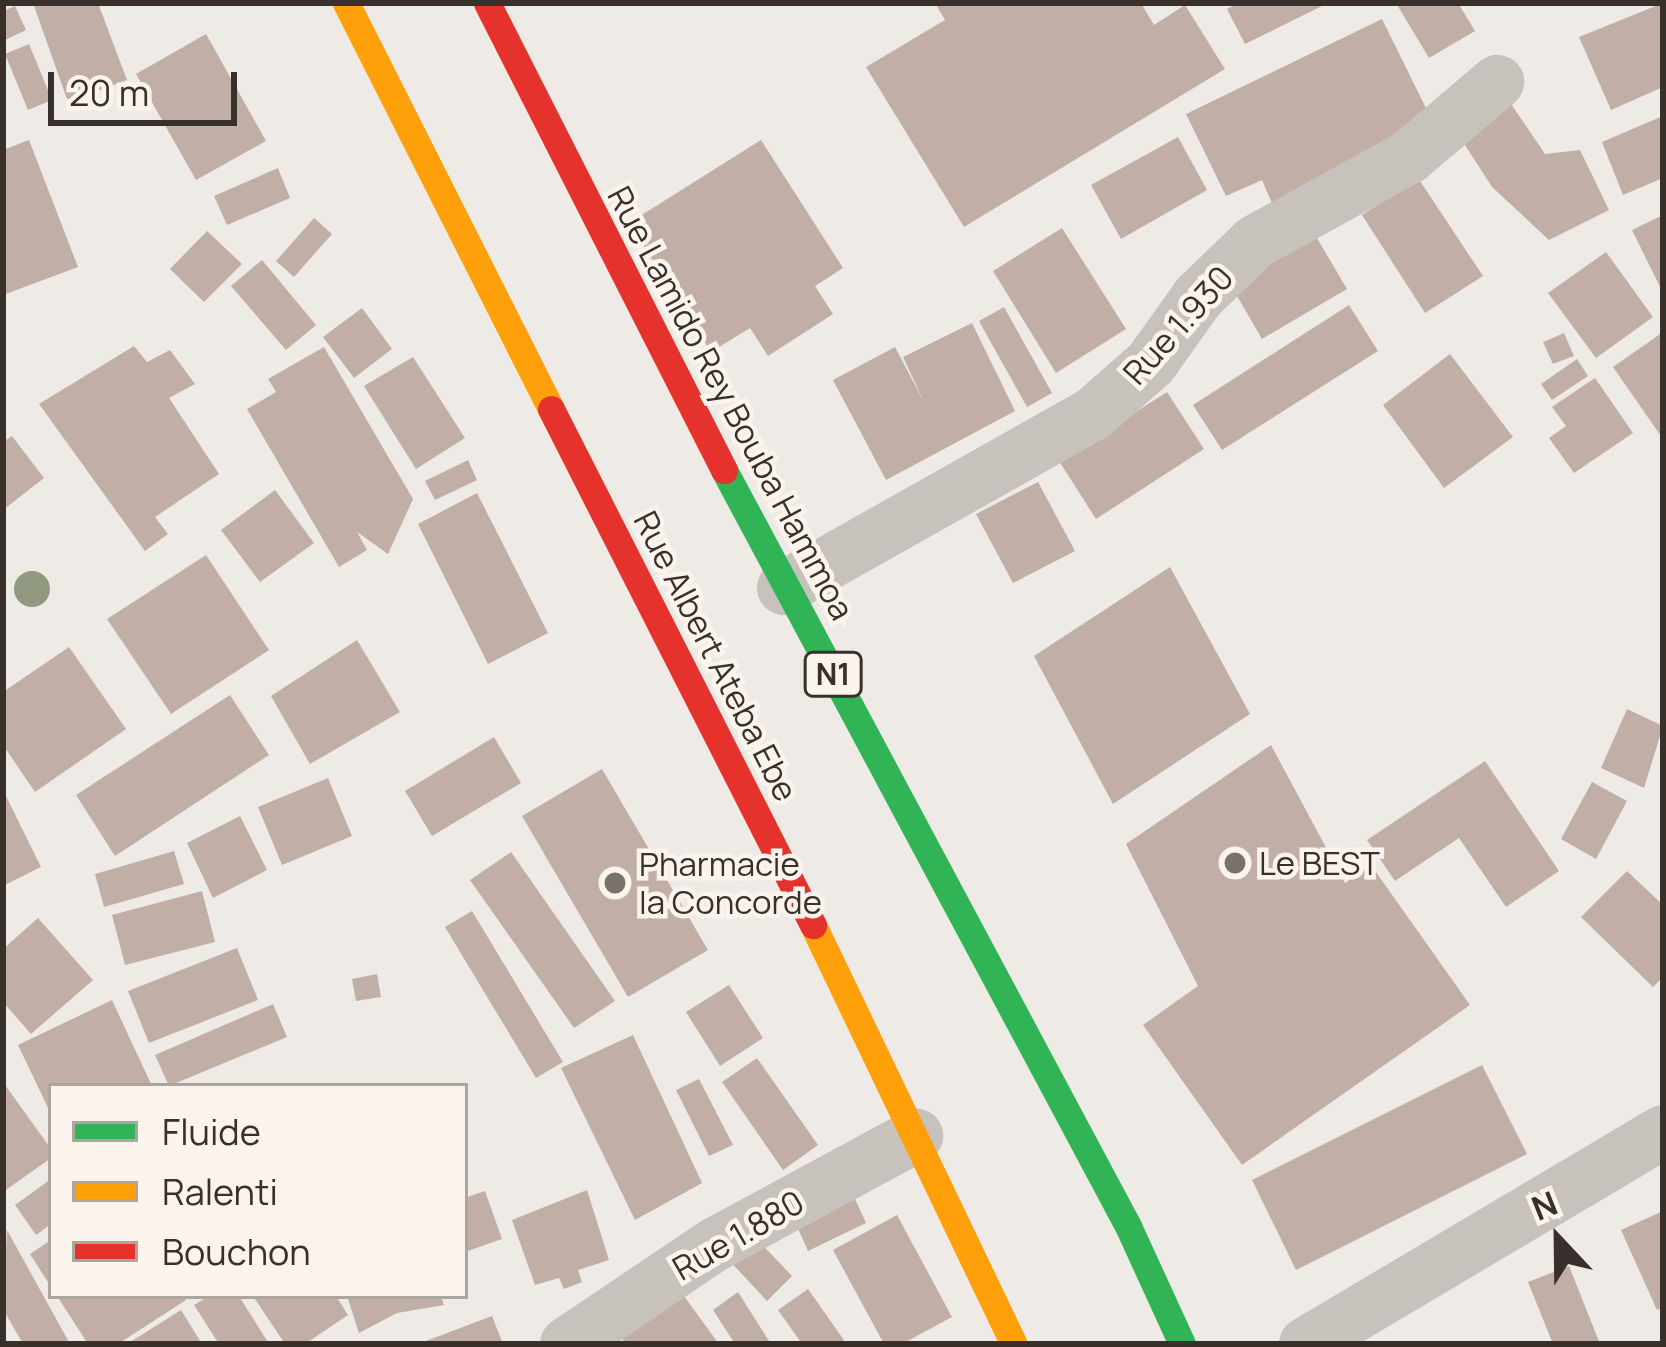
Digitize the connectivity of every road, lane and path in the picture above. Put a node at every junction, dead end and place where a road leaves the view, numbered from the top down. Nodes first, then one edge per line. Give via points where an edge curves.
1 (346, 3) edge
2 (487, 3) edge
3 (1497, 82) dead end
4 (784, 587) junction
5 (1663, 1132) edge
6 (916, 1136) junction
7 (568, 1344) edge
8 (1014, 1344) edge
9 (1183, 1344) edge
10 (1306, 1344) edge

1 - 6 highway, Rue Albert Ateba Ebe
2 - 4 highway, Rue Lamido Rey Bouba Hammoa / N1
3 - 4 street, Rue 1.930 via 1409,157 1255,242 1198,297 1151,363 1093,413
4 - 9 highway, Rue Lamido Rey Bouba Hammoa / N1 via 1129,1226
5 - 10 street
6 - 7 street, Rue 1.880 via 714,1245
6 - 8 highway, Rue Albert Ateba Ebe

